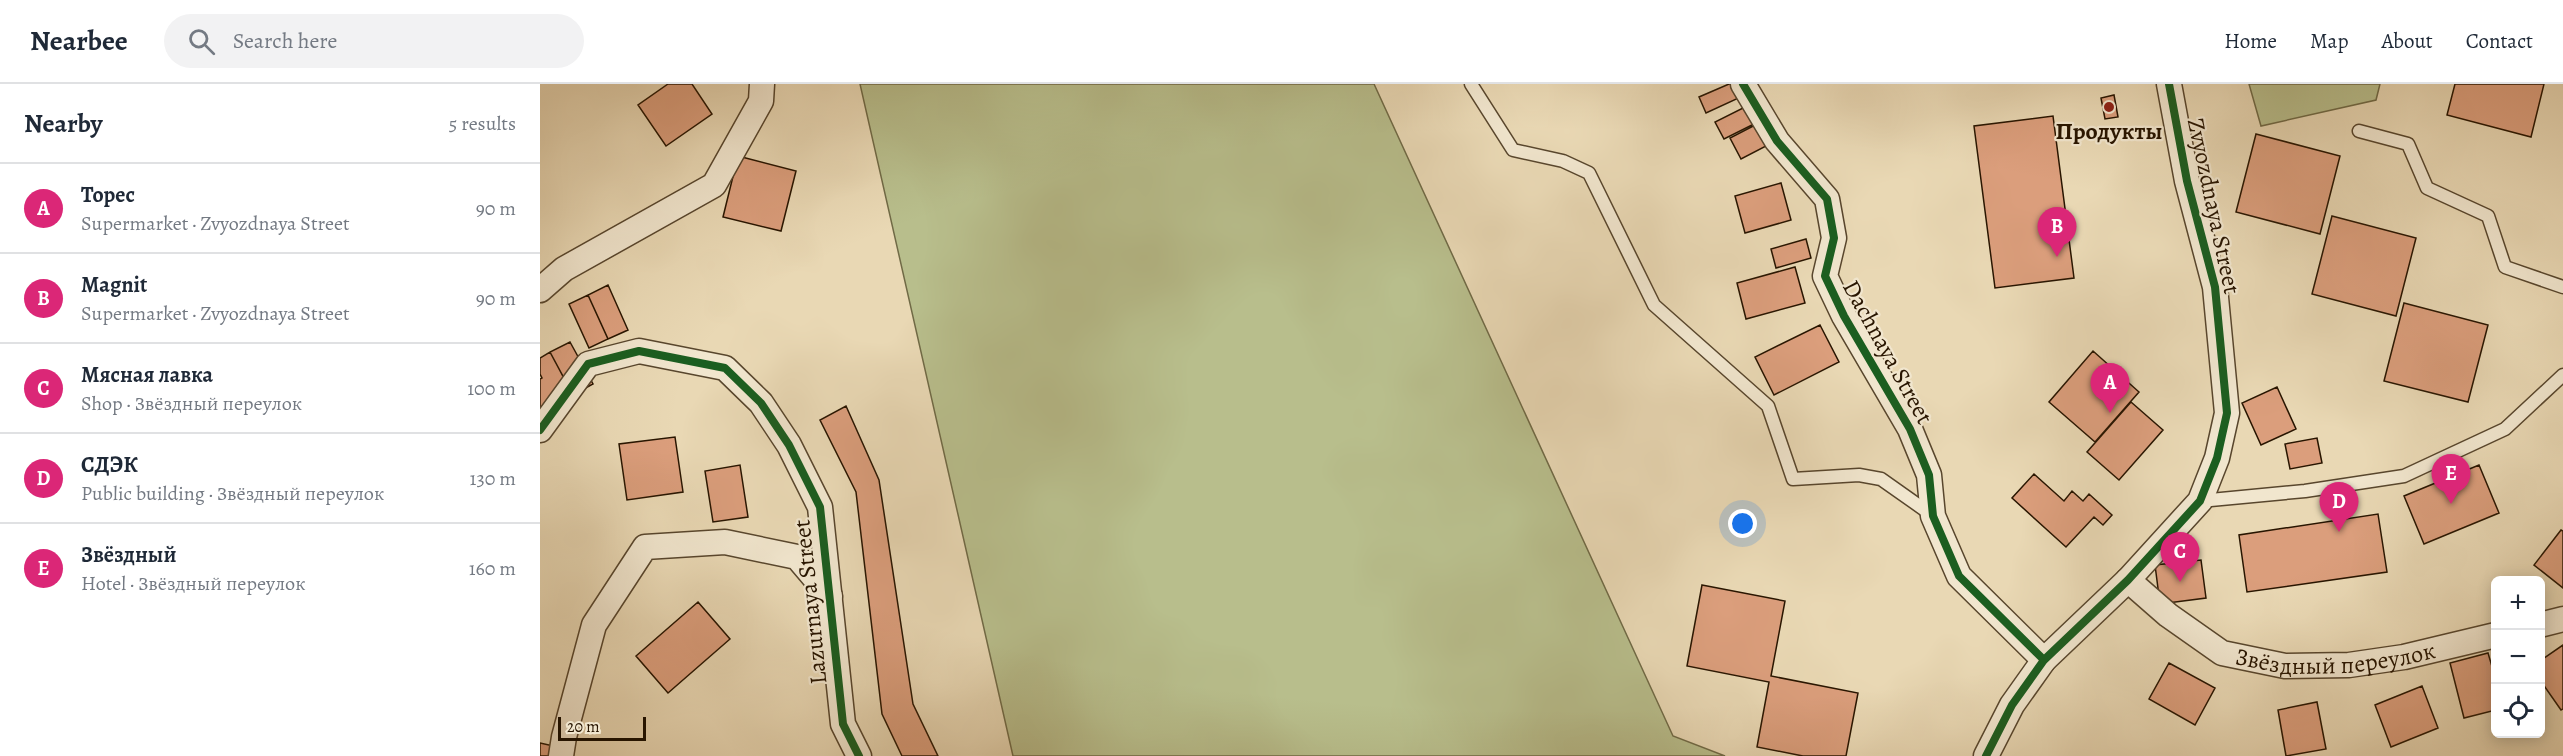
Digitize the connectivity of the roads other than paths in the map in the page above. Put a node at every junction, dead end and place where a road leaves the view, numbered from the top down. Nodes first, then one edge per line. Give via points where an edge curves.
1 (762, 84) edge
2 (1471, 84) edge
3 (1743, 84) edge
4 (2169, 84) edge
5 (2359, 131) dead end
6 (2563, 287) edge
7 (540, 290) edge
8 (2563, 375) edge
9 (540, 430) edge
10 (2200, 501) junction
11 (1933, 516) junction
12 (2128, 580) junction
13 (830, 596) junction
14 (2563, 620) edge
15 (2545, 624) edge
16 (2491, 636) edge
17 (2043, 660) junction
18 (561, 756) edge
19 (859, 756) edge
20 (1986, 756) edge

1 - 7 street via 762,101 714,185 564,269
2 - 11 lane via 1513,150 1563,161 1589,173 1654,305 1768,406 1793,479 1859,475 1881,479
3 - 11 street, Dachnaya Street via 1777,141 1827,199 1834,238 1825,276 1910,429 1929,476
4 - 10 street, Zvyozdnaya Street via 2187,181 2215,287 2227,413 2217,459
5 - 6 lane via 2408,144 2427,188 2488,216 2505,267
8 - 10 lane via 2505,429 2404,476
9 - 13 street, Lazurnaya Street via 588,364 639,351 725,368 761,403 789,445 820,507
10 - 12 street, Zvyozdnaya Street
11 - 17 street, Dachnaya Street via 1959,576
12 - 16 street, Звёздный переулок via 2168,615 2222,653 2285,666 2349,665 2404,657
12 - 17 street, Zvyozdnaya Street
13 - 18 street via 797,557 725,542 645,547 594,625
13 - 19 street, Lazurnaya Street via 843,724
14 - 15 street
17 - 20 street, Zvyozdnaya Street via 2012,705

